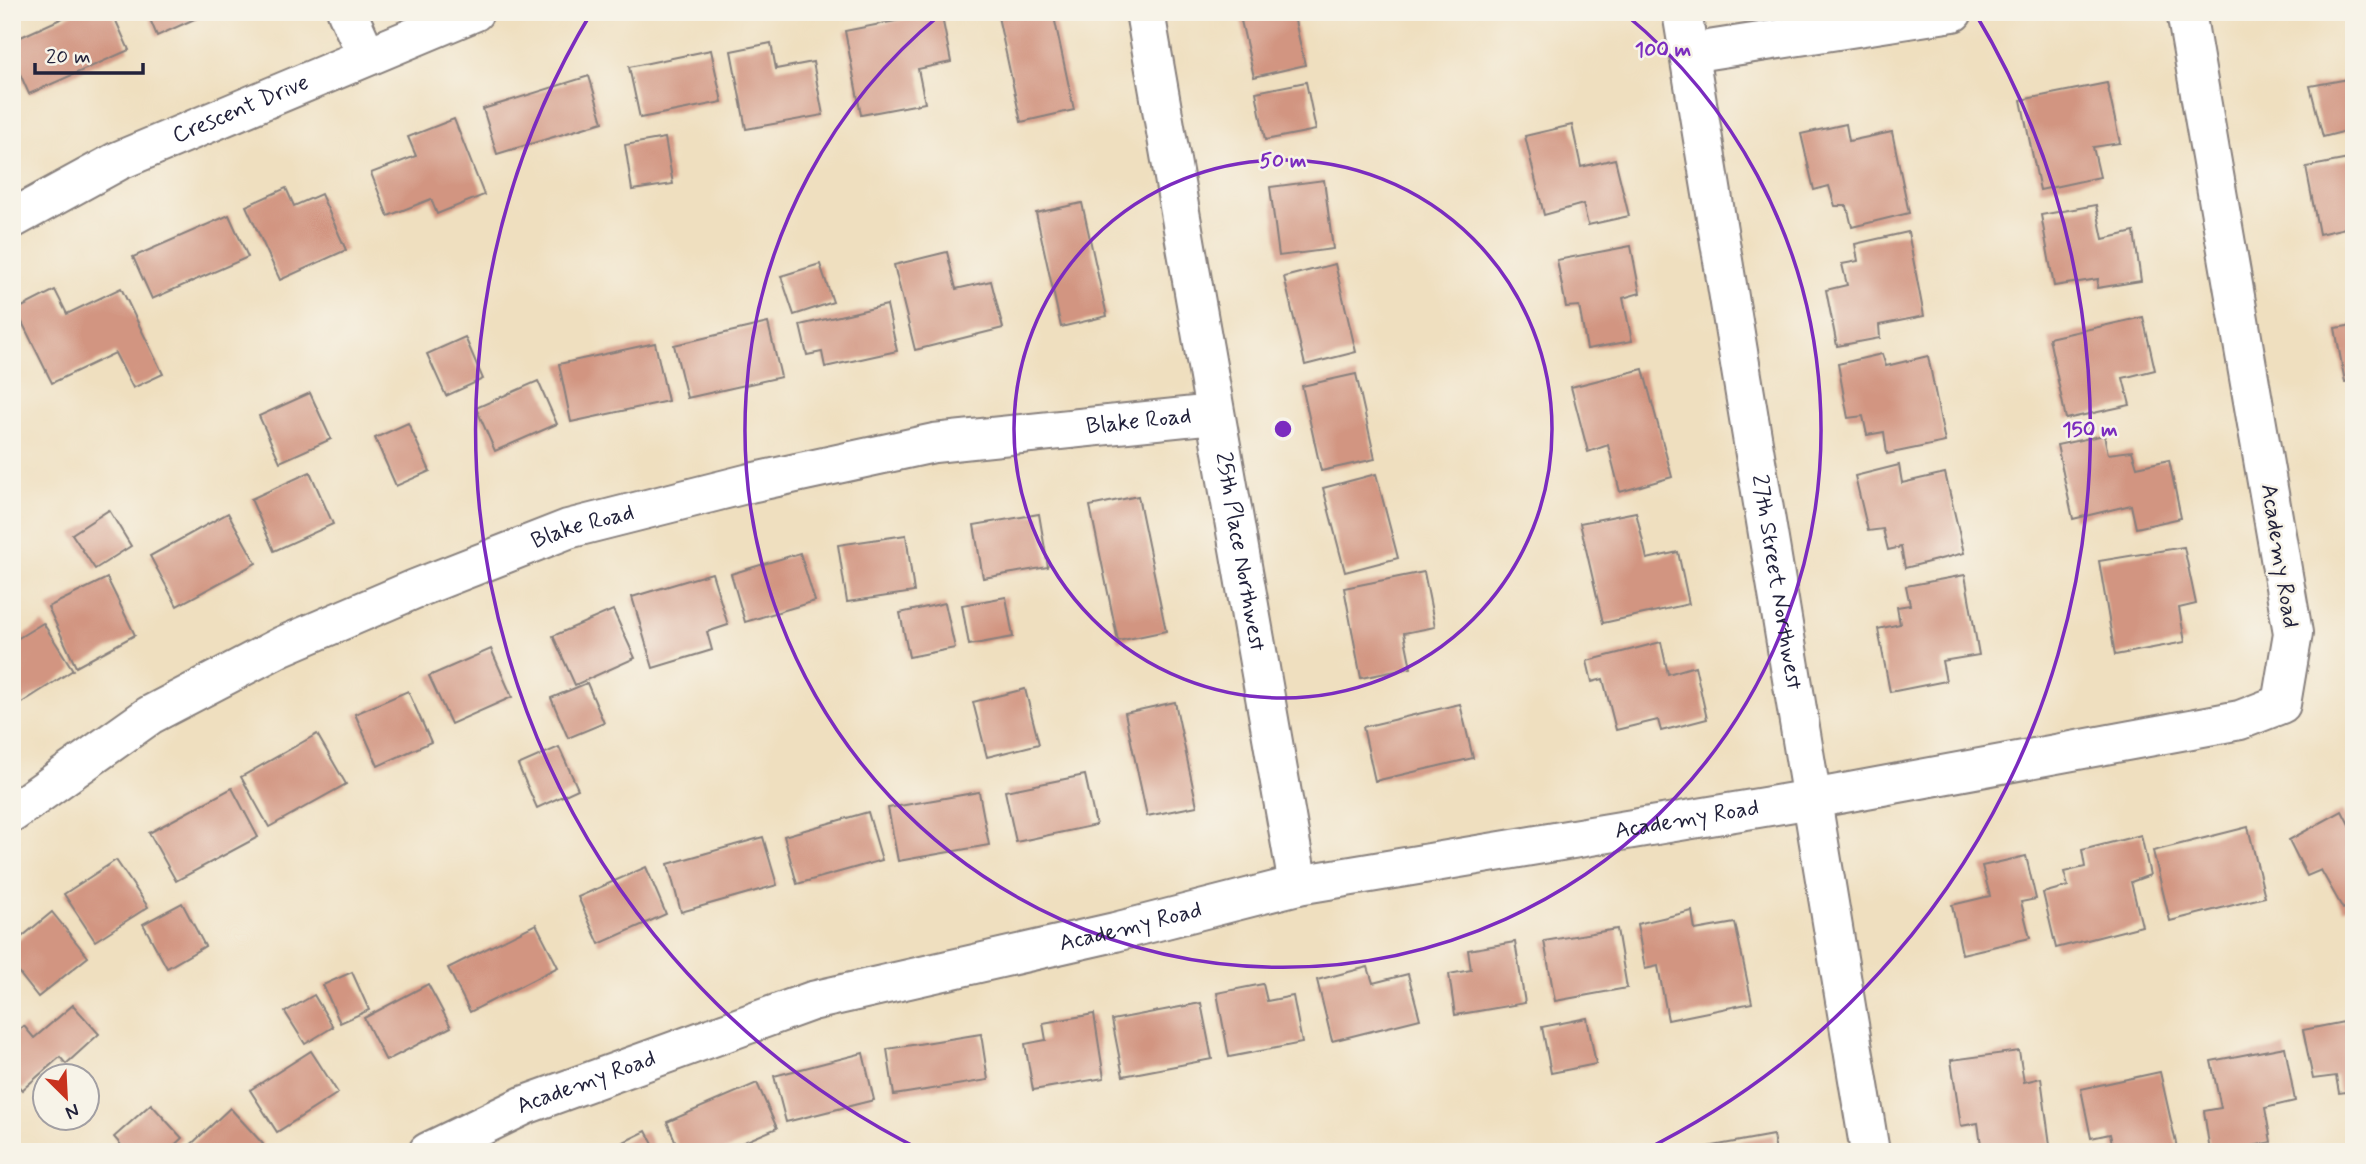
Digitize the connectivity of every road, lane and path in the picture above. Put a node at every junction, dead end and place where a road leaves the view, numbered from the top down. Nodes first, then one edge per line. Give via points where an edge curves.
1 (347, 12) edge
2 (474, 12) edge
3 (1145, 12) edge
4 (1682, 12) edge
5 (1953, 12) edge
6 (2186, 12) edge
7 (1689, 53) junction
8 (367, 56) junction
9 (12, 219) edge
10 (1214, 414) junction
11 (1812, 799) junction
12 (12, 813) edge
13 (1298, 885) junction
14 (428, 1152) edge
15 (1870, 1152) edge

1 - 8 street
2 - 8 street, Crescent Drive
3 - 10 street, 25th Place Northwest
4 - 7 street, 27th Street Northwest
5 - 7 street
6 - 11 street, Academy Road via 2293,633 2281,704 2240,720
7 - 11 street, 27th Street Northwest
8 - 9 street, Crescent Drive via 118,161
10 - 12 street, Blake Road via 934,443 568,529 282,646 150,715
10 - 13 street, 25th Place Northwest
11 - 13 street, Academy Road
11 - 15 street, 27th Street Northwest
13 - 14 street, Academy Road via 812,1001 525,1105

